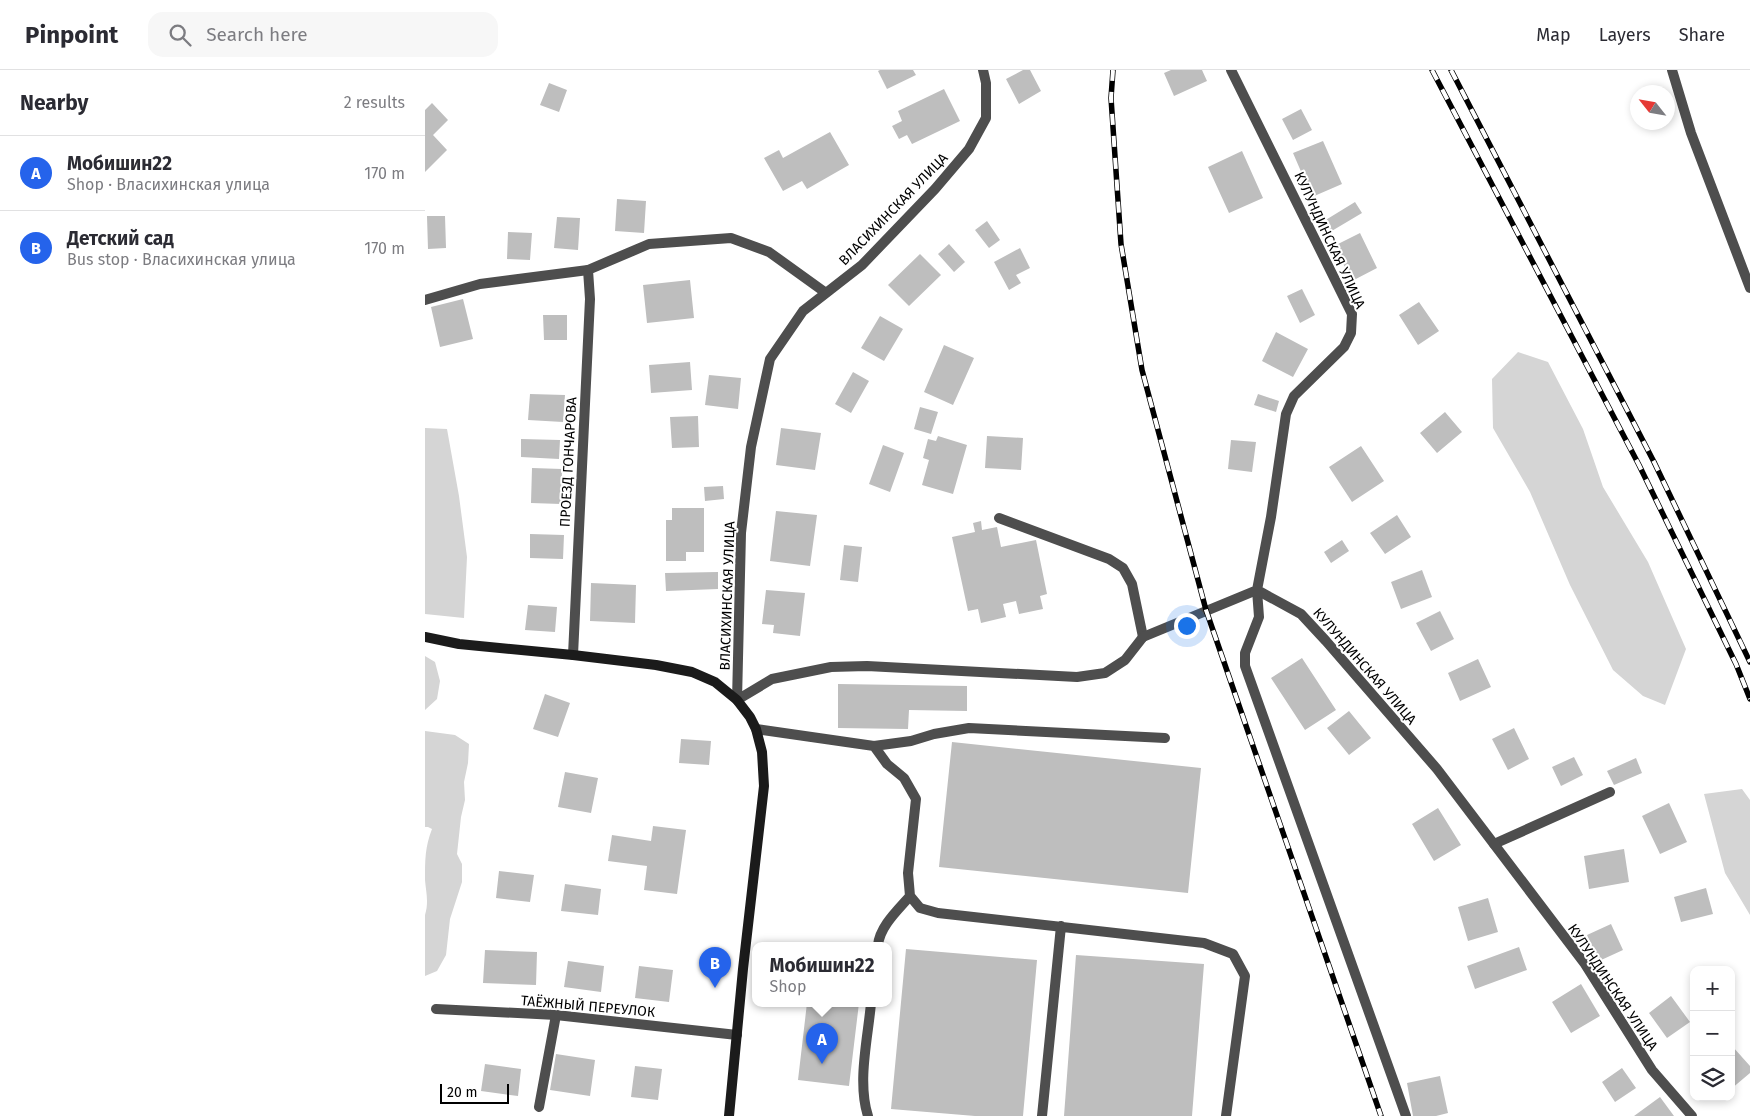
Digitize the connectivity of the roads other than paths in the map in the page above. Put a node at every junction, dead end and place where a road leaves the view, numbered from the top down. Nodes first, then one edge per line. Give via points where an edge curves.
1 (983, 70) edge
2 (1231, 70) edge
3 (1672, 70) edge
4 (588, 270) junction
5 (1750, 288) edge
6 (825, 293) junction
7 (425, 300) edge
8 (999, 518) dead end
9 (1257, 590) junction
10 (425, 637) edge
11 (1143, 637) junction
12 (573, 655) junction
13 (737, 700) junction
14 (756, 728) junction
15 (1165, 738) dead end
16 (874, 746) junction
17 (1610, 792) dead end
18 (1494, 844) junction
19 (910, 896) junction
20 (1061, 926) junction
21 (878, 942) edge
22 (871, 1007) edge
23 (436, 1008) dead end
24 (556, 1015) junction
25 (737, 1035) junction
26 (539, 1107) dead end
27 (729, 1116) edge
28 (868, 1116) edge
29 (1042, 1116) edge
30 (1226, 1116) edge
31 (1406, 1116) edge
32 (1692, 1116) edge

1 - 6 street, ВЛАСИХИНСКАЯ УЛИЦА via 986,118 969,150 861,265
2 - 9 street, КУЛУНДИНСКАЯ УЛИЦА via 1352,314 1351,333 1344,346 1294,396 1286,414
3 - 5 street via 1691,132
4 - 6 street via 649,244 731,238 769,252
4 - 7 street via 480,284
4 - 12 street, ПРОЕЗД ГОНЧАРОВА via 589,309
6 - 13 street, ВЛАСИХИНСКАЯ УЛИЦА via 803,311 771,359 753,439 741,534
8 - 11 street via 1109,559 1123,568 1133,584
9 - 11 street
9 - 18 street, КУЛУНДИНСКАЯ УЛИЦА via 1301,614 1314,627 1437,769
9 - 31 street via 1259,618 1245,653 1245,666
10 - 12 street, ВЛАСИХИНСКАЯ УЛИЦА via 459,644
11 - 13 street via 1125,660 1105,673 1077,677 867,666 831,668 772,679
12 - 13 street, ВЛАСИХИНСКАЯ УЛИЦА via 692,672 715,682
13 - 14 street, ВЛАСИХИНСКАЯ УЛИЦА
14 - 16 street
14 - 25 street, ВЛАСИХИНСКАЯ УЛИЦА via 762,752 764,786
15 - 16 street via 969,728 911,742
16 - 19 street via 887,764 904,778 916,799 908,873
17 - 18 street
18 - 32 street, КУЛУНДИНСКАЯ УЛИЦА via 1585,964 1652,1070
19 - 20 street via 920,908 938,914
19 - 21 street via 886,924
20 - 29 street
20 - 30 street via 1204,943 1233,954 1245,976
22 - 28 street via 863,1081
23 - 24 street, ТАЁЖНЫЙ ПЕРЕУЛОК
24 - 25 street, ТАЁЖНЫЙ ПЕРЕУЛОК
24 - 26 street
25 - 27 street, ВЛАСИХИНСКАЯ УЛИЦА

